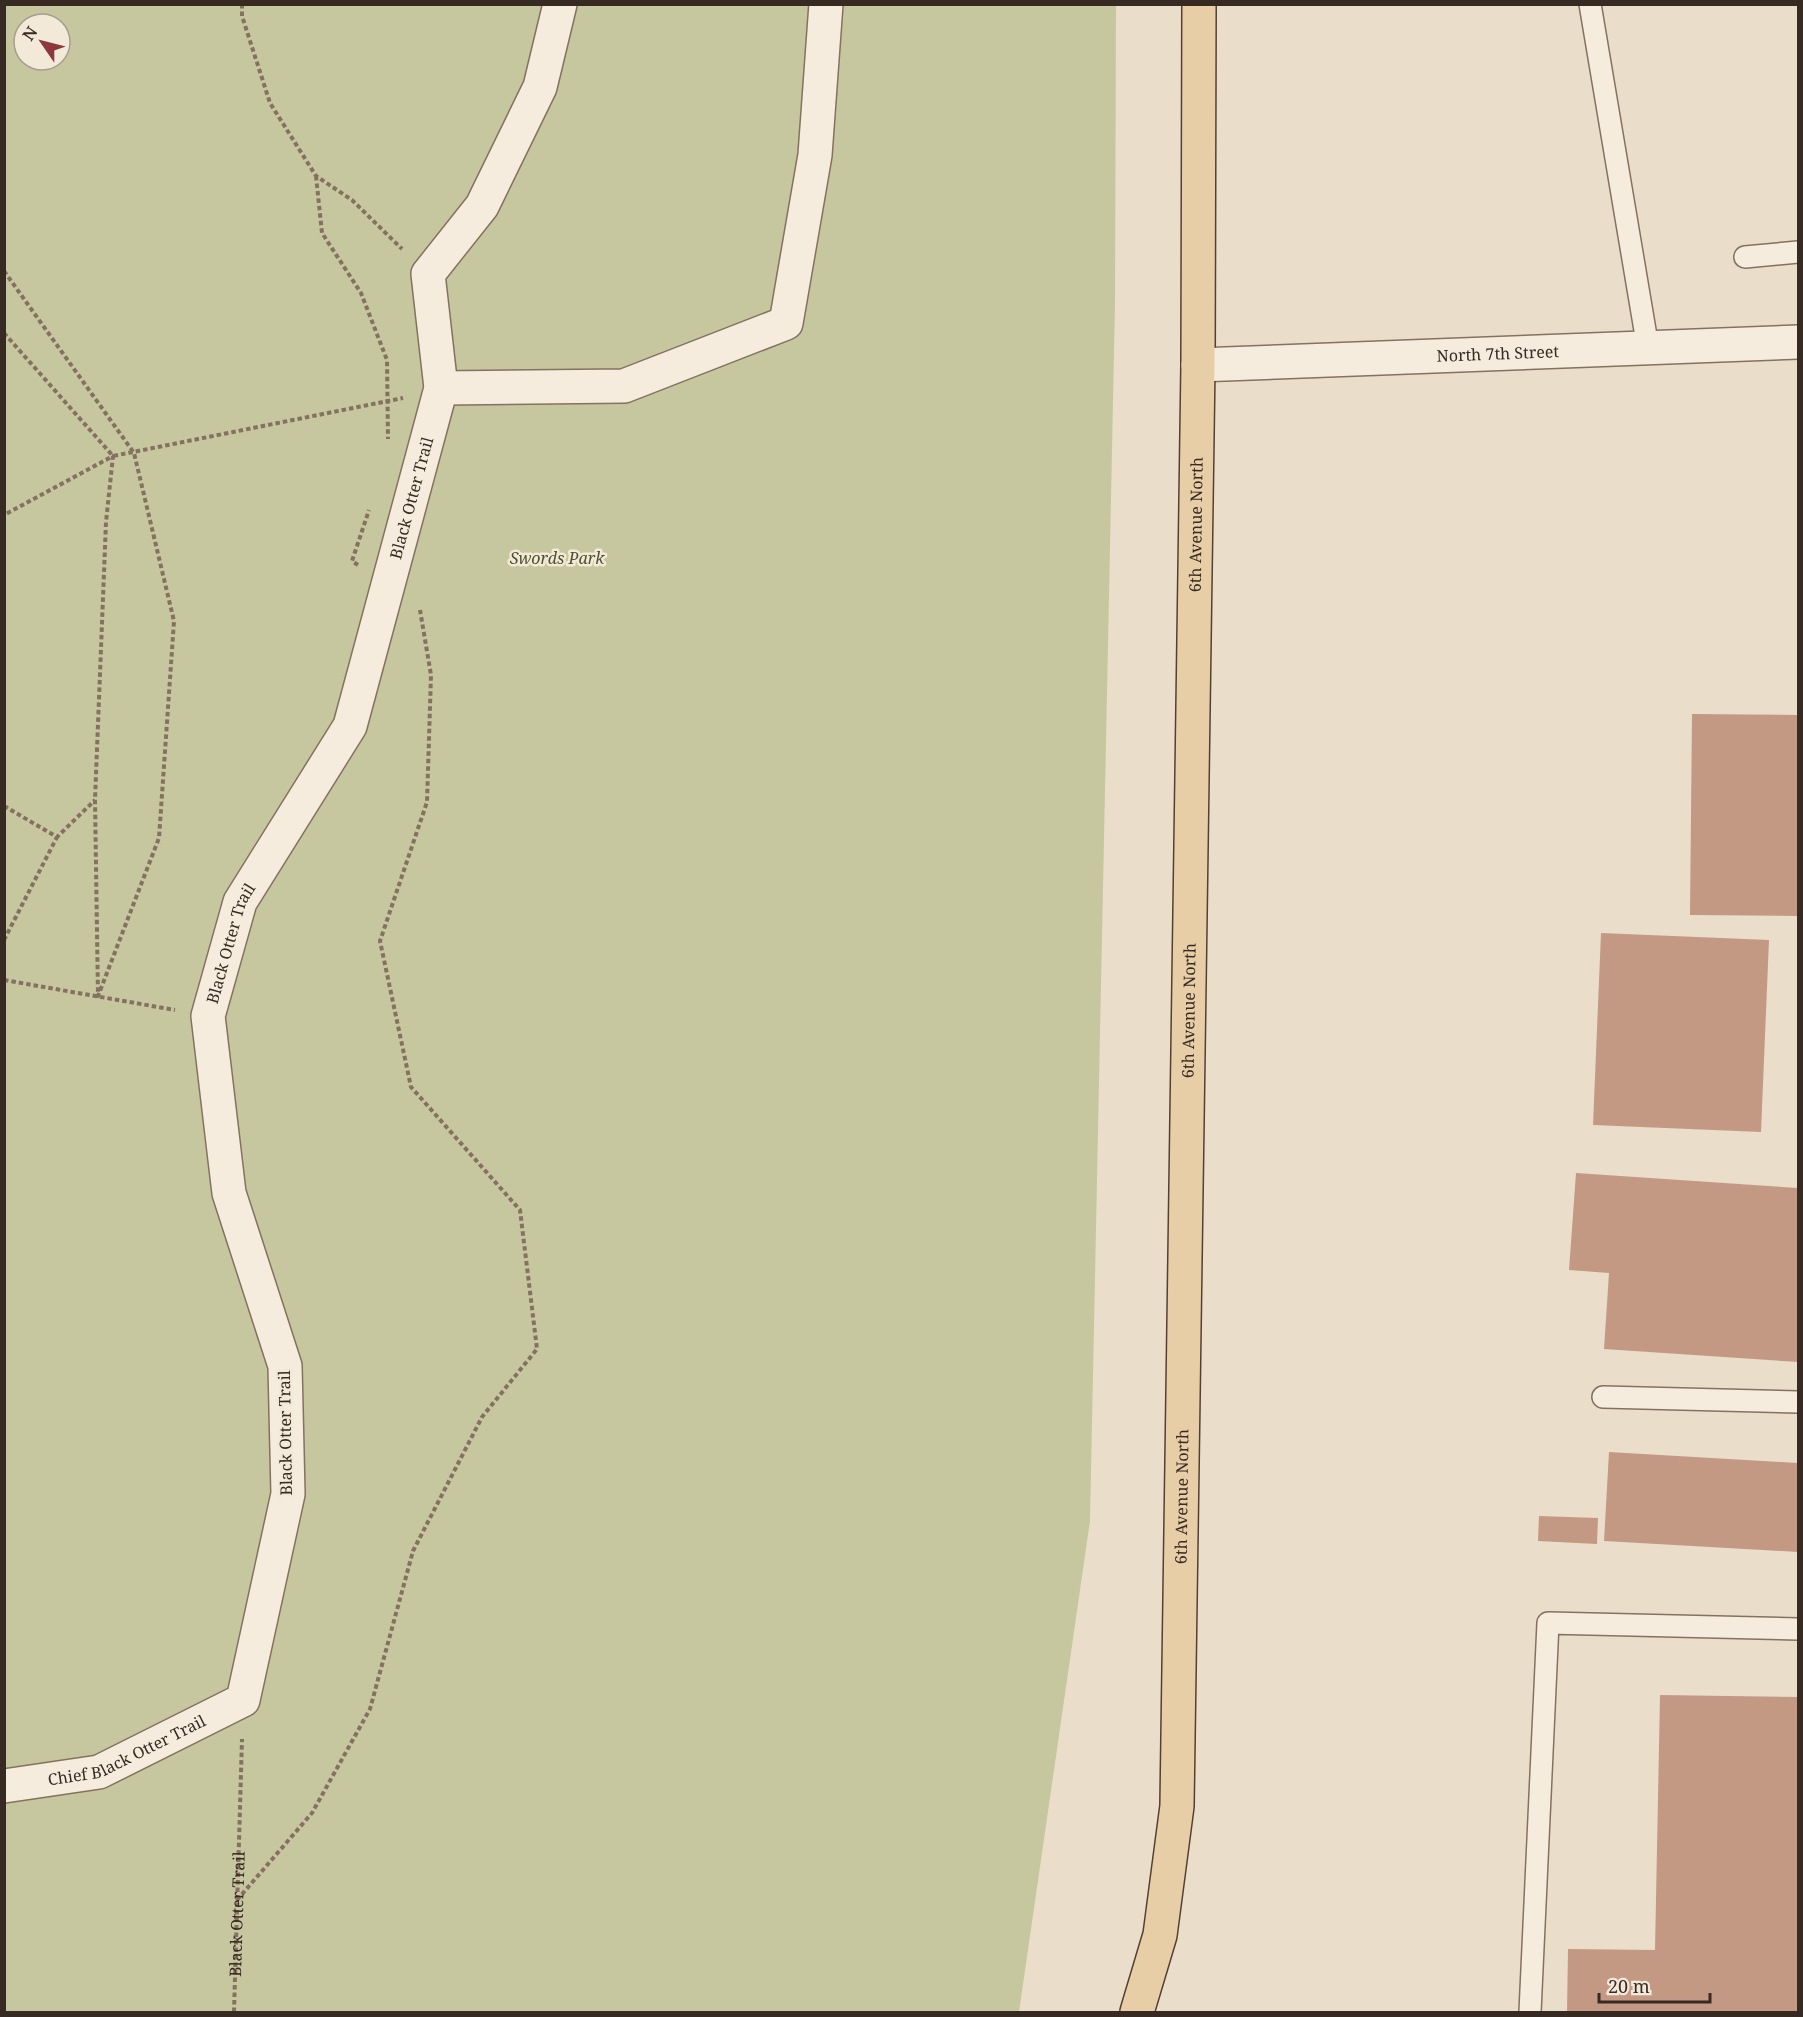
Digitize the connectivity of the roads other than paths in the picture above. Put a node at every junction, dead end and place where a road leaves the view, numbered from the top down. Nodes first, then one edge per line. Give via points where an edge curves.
1 (560, 4) edge
2 (826, 4) edge
3 (1199, 4) edge
4 (1590, 4) edge
5 (1798, 252) edge
6 (1745, 257) dead end
7 (1798, 342) edge
8 (1648, 348) junction
9 (1198, 365) junction
10 (441, 388) junction
11 (1603, 1397) dead end
12 (1798, 1402) edge
13 (1798, 1629) edge
14 (243, 1700) joint
15 (4, 1786) edge
16 (1137, 2013) edge
17 (1530, 2013) edge

1 - 10 street, Black Otter Trail via 540,87 483,206 428,274
2 - 10 street via 814,155 786,323 624,386
3 - 9 main road, 6th Avenue North
4 - 8 lane
5 - 6 lane
7 - 8 street, North 7th Street
8 - 9 street, North 7th Street
9 - 16 main road, 6th Avenue North via 1177,1806 1160,1935
10 - 14 street, Black Otter Trail via 350,726 240,902 208,1016 228,1193 285,1366 288,1494
11 - 12 lane
13 - 17 lane via 1548,1623
14 - 15 street, Chief Black Otter Trail via 99,1772

